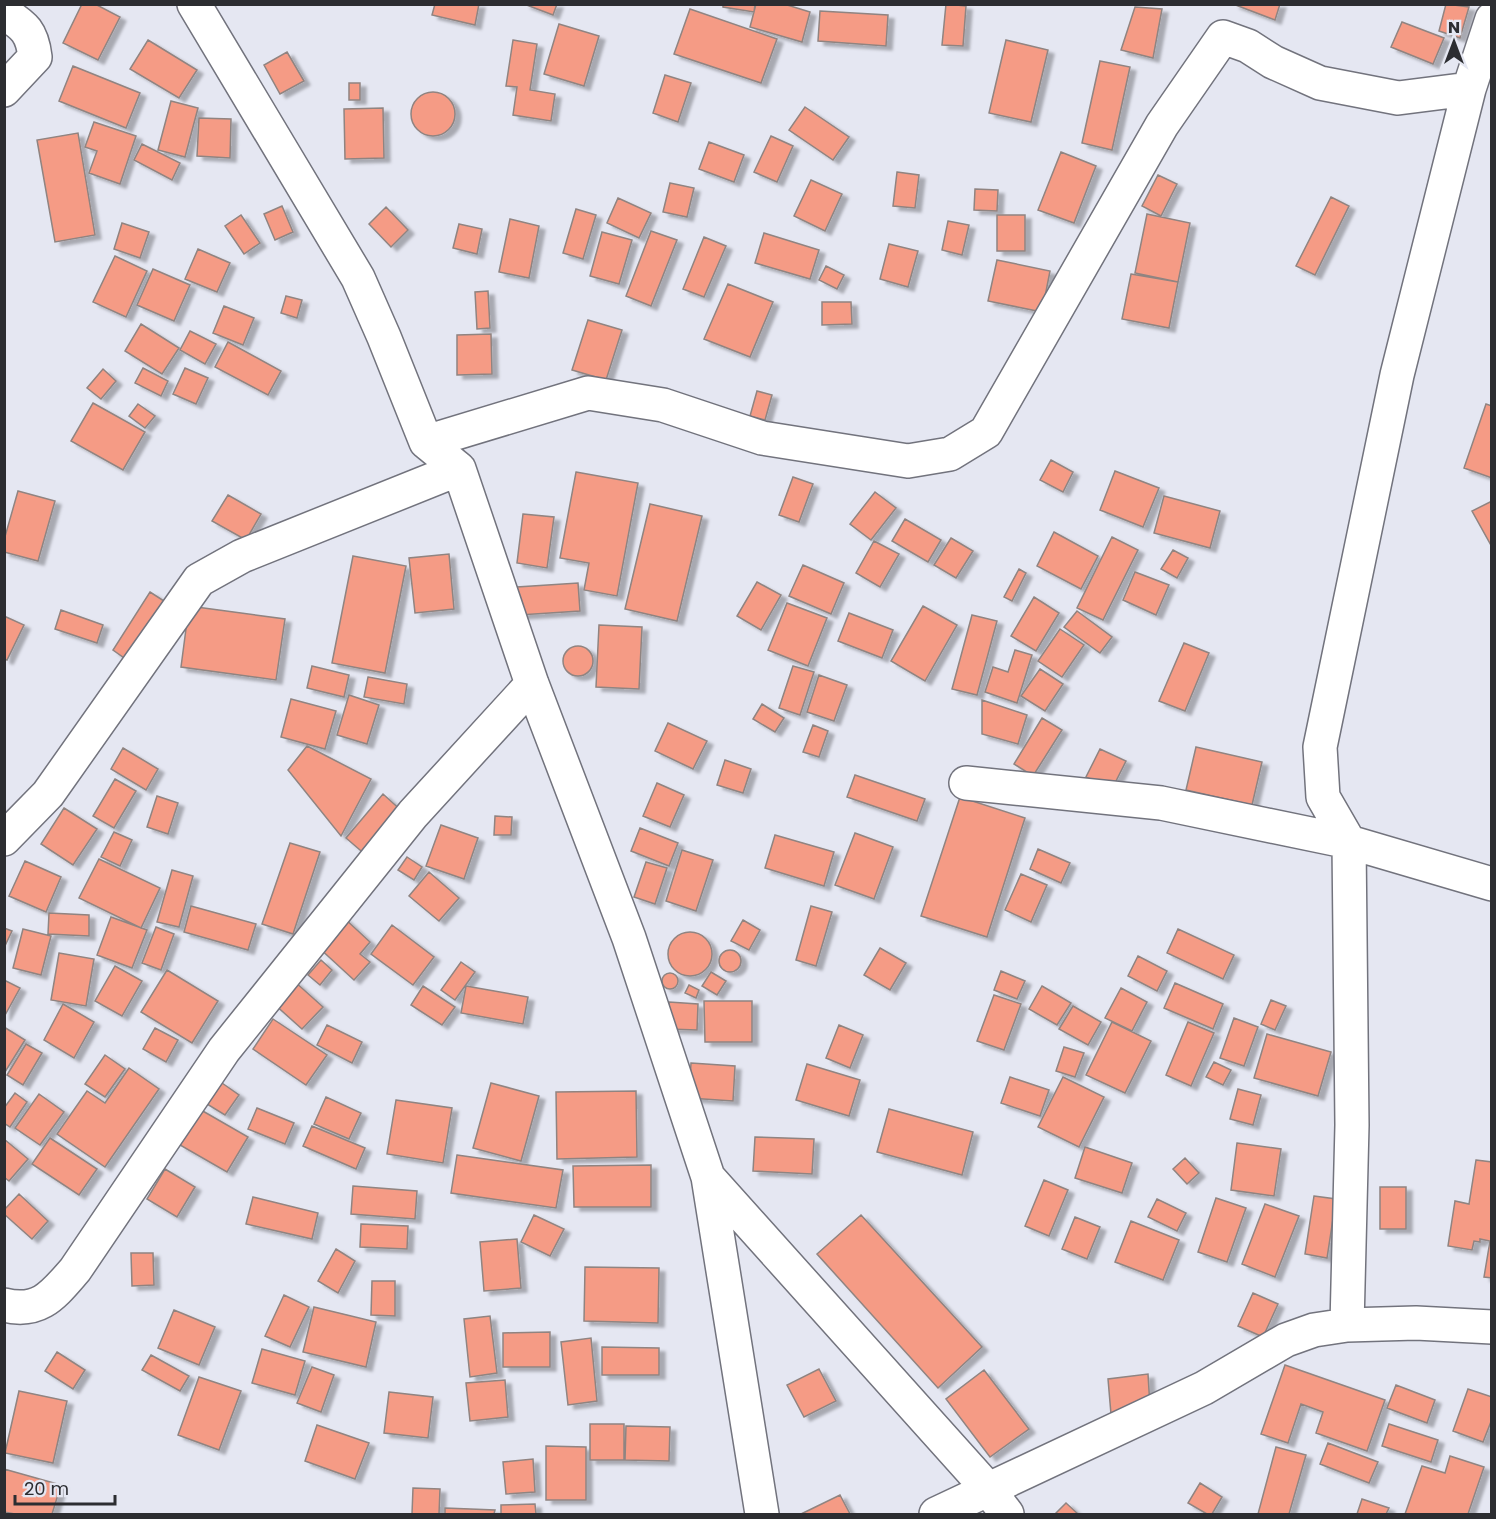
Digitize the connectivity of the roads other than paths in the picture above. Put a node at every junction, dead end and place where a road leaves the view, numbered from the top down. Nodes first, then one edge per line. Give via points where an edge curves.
1 (194, 4) edge
2 (4, 13) edge
3 (1491, 19) edge
4 (1469, 89) junction
5 (4, 90) edge
6 (426, 442) junction
7 (459, 469) junction
8 (532, 684) junction
9 (966, 783) dead end
10 (4, 839) edge
11 (1349, 842) junction
12 (1491, 884) edge
13 (708, 1177) junction
14 (4, 1305) edge
15 (1347, 1325) junction
16 (1491, 1327) edge
17 (988, 1489) junction
18 (762, 1515) edge
19 (936, 1515) edge
20 (1007, 1515) edge

1 - 6 street via 358,278
2 - 5 street via 33,39 35,57
3 - 4 street
4 - 6 street via 1398,98 1320,83 1223,37 1162,125 986,432 950,454 908,461 762,438 663,405 588,393
4 - 11 street via 1397,375 1320,747 1323,797
6 - 7 street
7 - 8 street
7 - 10 street via 242,556 199,580 48,794
8 - 13 street via 629,938
8 - 14 street via 413,814 224,1050 75,1270 50,1298 31,1307
9 - 11 street via 1161,803
11 - 12 street
11 - 15 street via 1352,1125
13 - 17 street
13 - 18 street
15 - 16 street
15 - 17 street via 1314,1330 1286,1340 1204,1388
17 - 19 street
17 - 20 street

